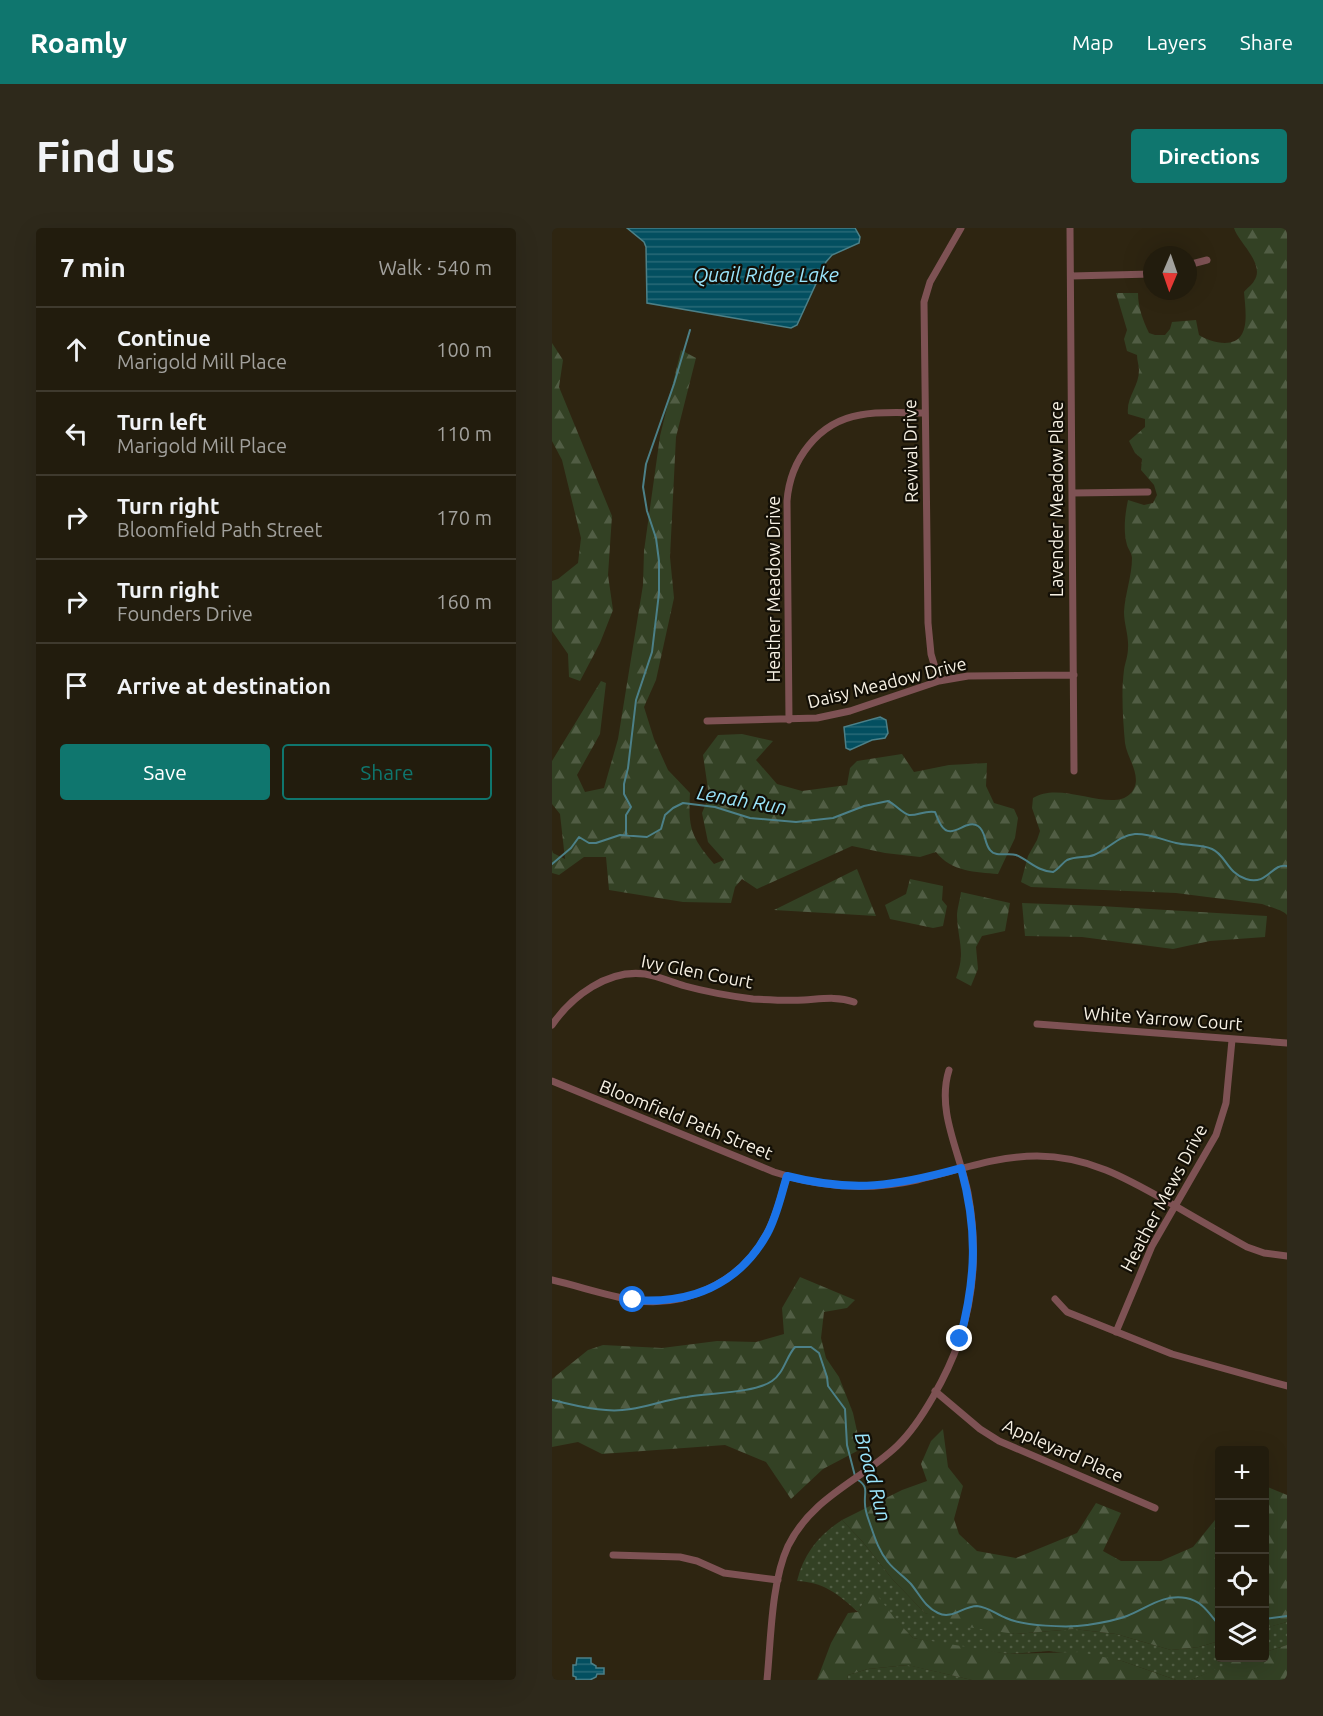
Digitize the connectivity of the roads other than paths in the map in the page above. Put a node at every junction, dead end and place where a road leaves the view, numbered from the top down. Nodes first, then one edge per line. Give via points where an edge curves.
1 (961, 228) edge
2 (1070, 228) edge
3 (1207, 260) dead end
4 (1197, 263) edge
5 (1143, 274) edge
6 (1071, 276) junction
7 (925, 413) junction
8 (1148, 492) dead end
9 (1072, 493) junction
10 (1074, 675) junction
11 (939, 681) junction
12 (789, 720) junction
13 (707, 721) dead end
14 (1074, 771) dead end
15 (854, 1002) dead end
16 (552, 1024) edge
17 (1037, 1024) dead end
18 (1232, 1040) junction
19 (1287, 1043) edge
20 (949, 1070) dead end
21 (552, 1082) edge
22 (961, 1168) junction
23 (787, 1176) junction
24 (1174, 1206) junction
25 (1287, 1256) edge
26 (552, 1280) edge
27 (1055, 1299) dead end
28 (1116, 1332) junction
29 (1287, 1386) edge
30 (934, 1391) junction
31 (1155, 1508) dead end
32 (613, 1555) dead end
33 (778, 1580) junction
34 (767, 1680) edge

1 - 7 street, Revival Drive via 925,296
2 - 6 street, Lavender Meadow Place
3 - 4 street
5 - 6 street
6 - 9 street, Lavender Meadow Place
7 - 11 street, Revival Drive via 928,631
7 - 12 street, Heather Meadow Drive via 870,414 845,419 815,438 796,465 787,501
8 - 9 street
9 - 10 street, Lavender Meadow Place
10 - 11 street, Daisy Meadow Drive via 977,676
10 - 14 street, Lavender Meadow Place
11 - 12 street, Daisy Meadow Drive via 850,711
12 - 13 street, Daisy Meadow Drive
15 - 16 street, Ivy Glen Court via 842,998 739,997 636,974 607,979 588,989
17 - 18 street, White Yarrow Court
18 - 19 street, White Yarrow Court
18 - 24 street, Heather Mews Drive via 1226,1103 1216,1135
20 - 22 street via 945,1100
21 - 23 street, Bloomfield Path Street
22 - 23 street, Bloomfield Path Street via 908,1182 868,1187 834,1186
22 - 24 street, Bloomfield Path Street via 1026,1157 1074,1161 1121,1176
22 - 30 street via 973,1234 973,1276 960,1339
23 - 26 street via 762,1242 734,1273 714,1286 688,1297 650,1301
24 - 25 street, Bloomfield Path Street via 1247,1247
24 - 28 street, Heather Mews Drive via 1152,1246
27 - 28 street via 1067,1312
28 - 29 street via 1189,1360
30 - 31 street, Appleyard Place via 999,1441
30 - 33 street via 916,1423 892,1450 820,1503 805,1520 788,1547
32 - 33 street via 680,1557 724,1573
33 - 34 street

